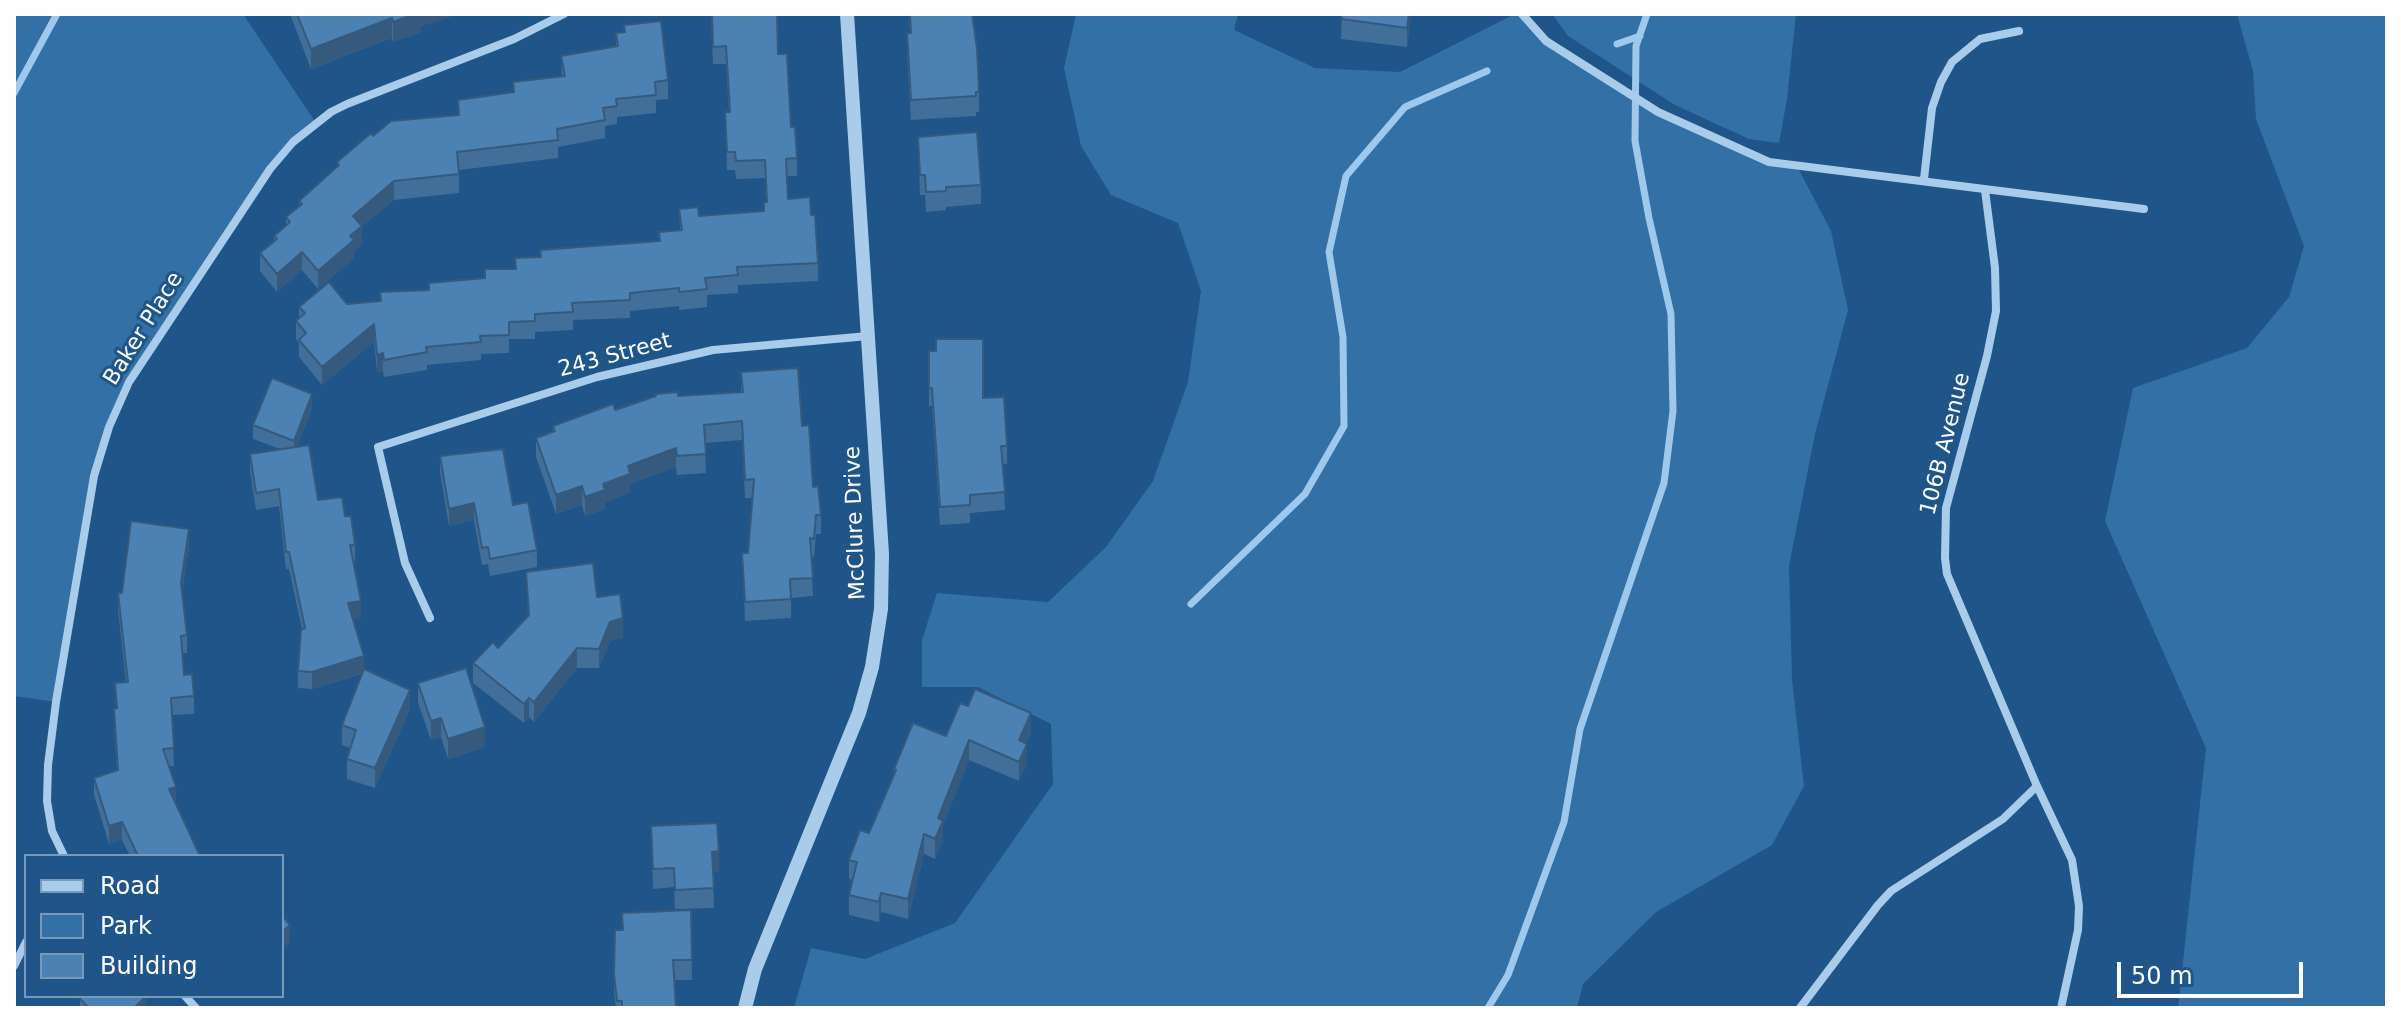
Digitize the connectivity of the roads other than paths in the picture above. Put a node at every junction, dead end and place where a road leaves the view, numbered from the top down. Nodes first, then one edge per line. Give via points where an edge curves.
1 (564, 14) edge
2 (847, 14) edge
3 (1522, 14) edge
4 (2019, 31) dead end
5 (1924, 179) junction
6 (1985, 190) junction
7 (2144, 209) dead end
8 (868, 336) junction
9 (430, 618) dead end
10 (2037, 786) junction
11 (63, 854) edge
12 (24, 946) edge
13 (14, 966) edge
14 (745, 1008) edge
15 (1800, 1008) edge
16 (2061, 1008) edge

1 - 11 street, Baker Place via 347,104 293,142 129,382 94,476 56,702 47,801
2 - 8 street, McClure Drive
3 - 5 street via 1546,41 1634,98 1744,153 1769,162
4 - 5 street via 1980,39 1952,62 1932,108
5 - 6 street
6 - 7 street
6 - 10 street, 106B Avenue via 1996,311 1946,508 1945,558 1947,574
8 - 9 street, 243 Street via 713,350 597,377 378,447 405,563
8 - 14 street, McClure Drive via 883,567 872,667 859,713 755,969
10 - 15 street via 2003,819 1891,891
10 - 16 street, 106B Avenue via 2072,860 2079,906
12 - 13 street

